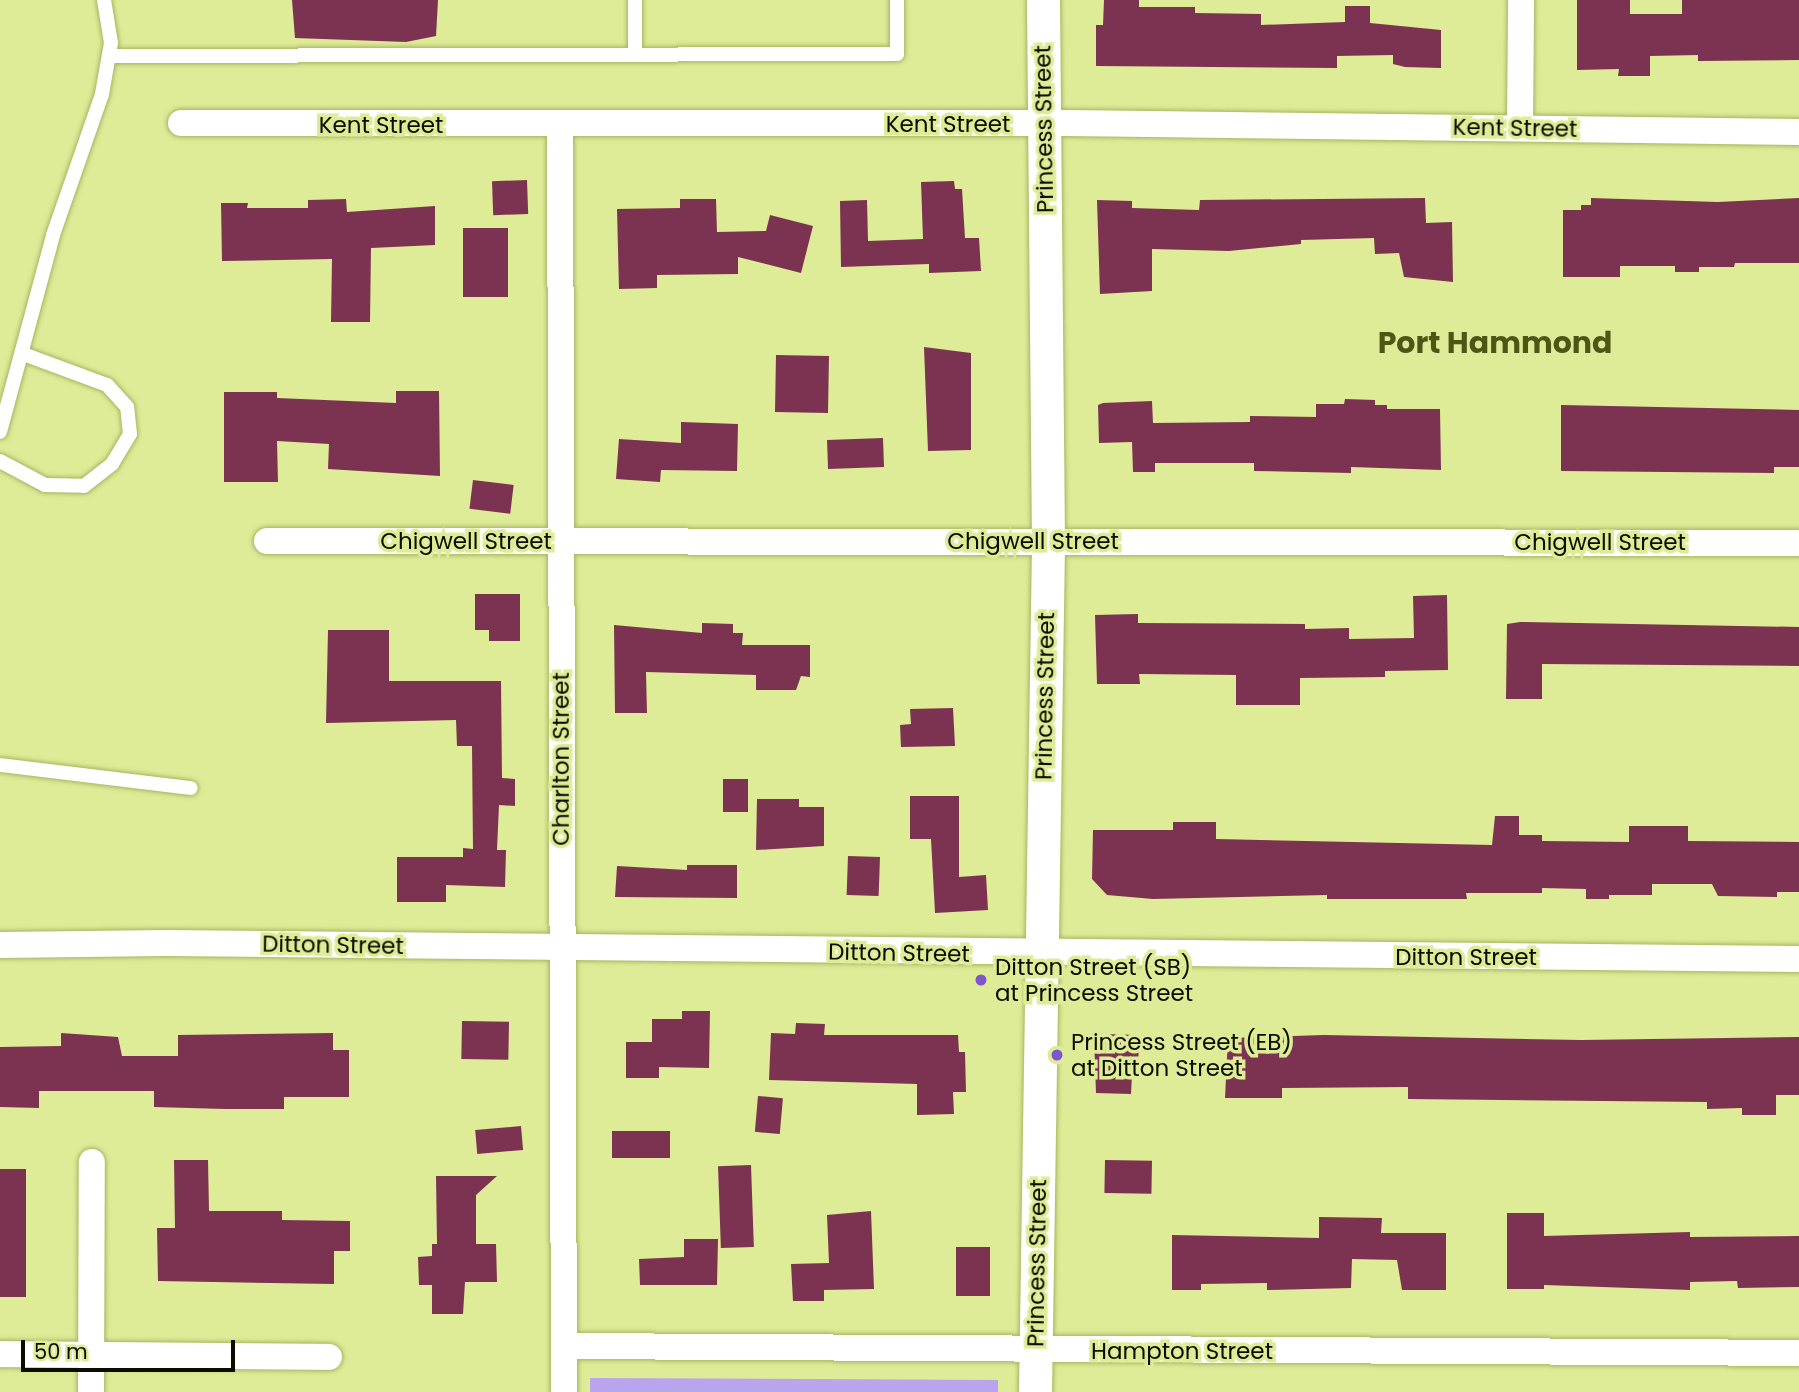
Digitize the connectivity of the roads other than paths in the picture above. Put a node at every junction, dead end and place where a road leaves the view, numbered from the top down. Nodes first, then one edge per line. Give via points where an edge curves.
1 (104, 0) edge
2 (635, 0) edge
3 (897, 0) edge
4 (1043, 0) edge
5 (1521, 0) edge
6 (635, 55) junction
7 (109, 56) junction
8 (181, 123) dead end
9 (1045, 123) junction
10 (560, 126) junction
11 (1520, 127) junction
12 (1799, 132) edge
13 (23, 354) junction
14 (0, 432) edge
15 (0, 461) edge
16 (267, 541) dead end
17 (561, 541) junction
18 (1048, 541) junction
19 (1799, 543) edge
20 (0, 765) edge
21 (191, 788) dead end
22 (0, 945) edge
23 (562, 948) junction
24 (1040, 955) junction
25 (1799, 959) edge
26 (92, 1162) dead end
27 (564, 1346) junction
28 (1036, 1350) junction
29 (92, 1352) junction
30 (1799, 1353) edge
31 (0, 1354) edge
32 (330, 1357) dead end
33 (92, 1392) edge
34 (564, 1392) edge
35 (1035, 1392) edge

1 - 7 lane
2 - 6 lane
3 - 6 lane via 897,54
4 - 9 street, Princess Street
5 - 11 street
6 - 7 lane
7 - 13 lane via 102,94 53,235
8 - 10 street, Kent Street
9 - 10 street, Kent Street
9 - 11 street, Kent Street
9 - 18 street, Princess Street
10 - 17 street, Charlton Street
11 - 12 street, Kent Street
13 - 14 lane
13 - 15 lane via 107,385 127,407 130,434 112,464 84,486 45,485
16 - 17 street, Chigwell Street
17 - 18 street, Chigwell Street
17 - 23 street, Charlton Street
18 - 19 street, Chigwell Street
18 - 24 street, Princess Street
20 - 21 lane
22 - 23 street, Ditton Street
23 - 24 street, Ditton Street
23 - 27 street, Charlton Street
24 - 25 street, Ditton Street
24 - 28 street, Princess Street
26 - 29 street
27 - 28 street, Hampton Street
27 - 34 street, Charlton Street
28 - 30 street, Hampton Street
28 - 35 street, Princess Street
29 - 31 street
29 - 32 street
29 - 33 street

